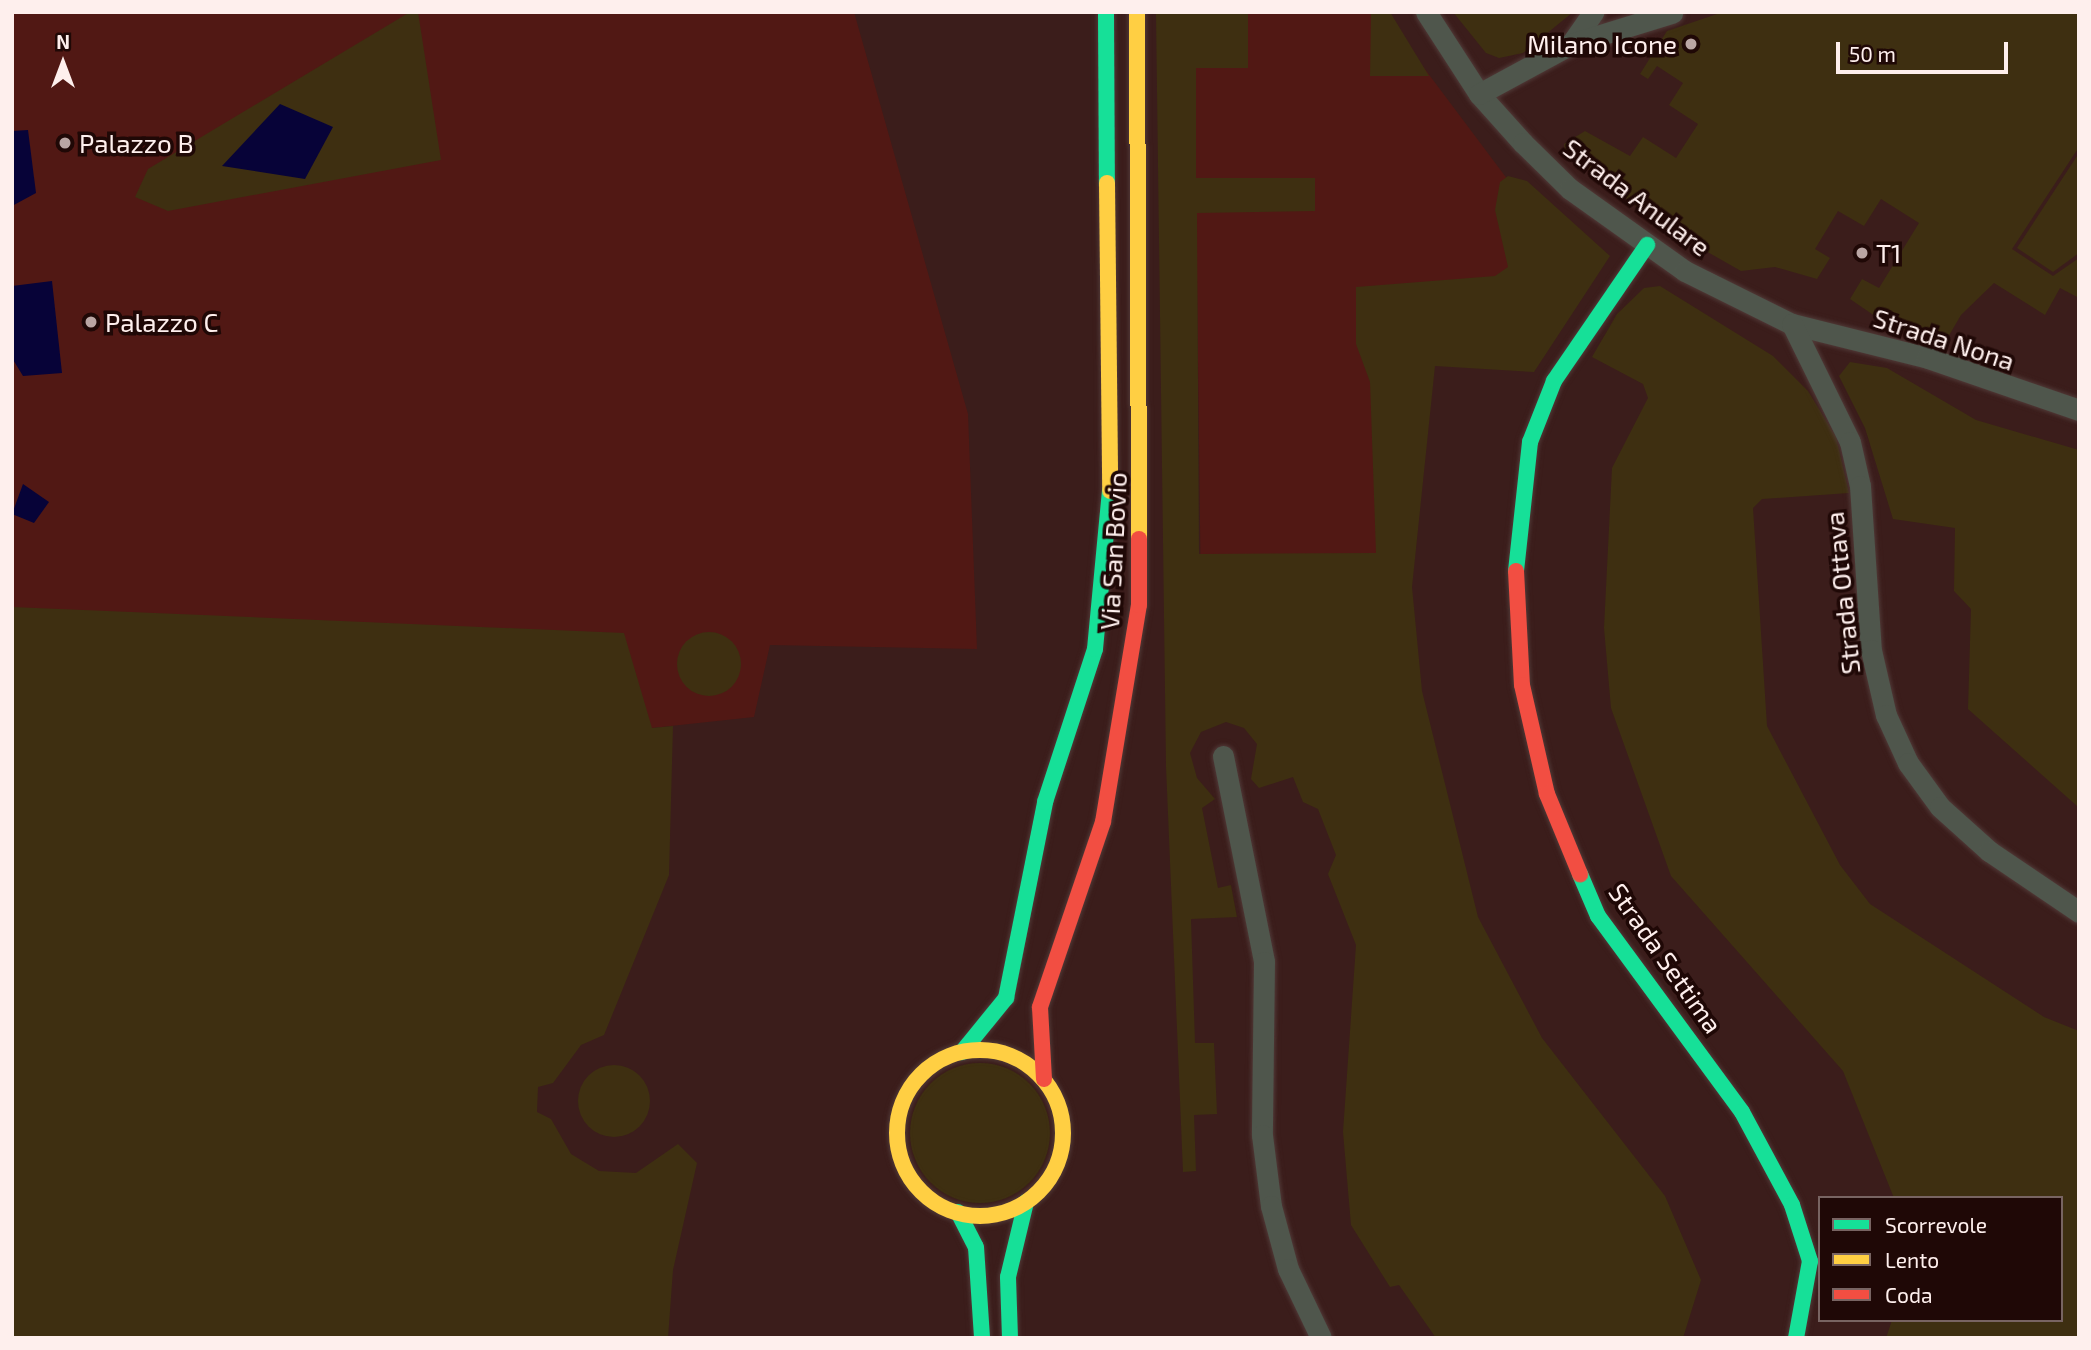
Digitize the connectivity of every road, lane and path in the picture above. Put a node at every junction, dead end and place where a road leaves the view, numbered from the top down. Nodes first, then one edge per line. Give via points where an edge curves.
1 (1106, 12) edge
2 (1138, 12) edge
3 (1426, 12) edge
4 (1593, 12) edge
5 (1673, 12) edge
6 (1571, 44) junction
7 (1479, 94) junction
8 (1647, 246) junction
9 (1792, 324) junction
10 (2079, 410) edge
11 (1223, 756) dead end
12 (2079, 912) edge
13 (962, 1052) junction
14 (1044, 1079) junction
15 (1026, 1202) junction
16 (958, 1212) junction
17 (982, 1338) edge
18 (1010, 1338) edge
19 (1321, 1338) edge
20 (1796, 1338) edge

1 - 13 main road, Via San Bovio via 1110,529 1095,649 1045,802 1006,998
2 - 14 main road, Via San Bovio via 1139,605 1103,821 1040,1007
3 - 7 street, Strada Anulare
4 - 6 street
5 - 6 street
6 - 7 street
7 - 8 street, Strada Anulare via 1570,188
8 - 9 street, Strada Anulare
8 - 20 main road, Strada Settima via 1554,381 1533,431 1516,580 1522,685 1547,794 1598,916 1742,1112 1792,1205 1810,1261
9 - 10 street, Strada Nona via 1927,358
9 - 12 street, Strada Ottava via 1850,442 1860,486 1871,650 1886,715 1908,763 1940,807 1989,850
11 - 19 street via 1264,962 1262,1135 1271,1206 1288,1269
13 - 14 main road, Via San Bovio via 1012,1056
13 - 16 main road, Via San Bovio via 918,1077 902,1104 897,1136 918,1187
14 - 15 main road, Via San Bovio via 1059,1107 1062,1145 1053,1172
15 - 16 main road, Via San Bovio via 987,1215
15 - 18 main road, Via San Bovio via 1008,1277
16 - 17 main road via 976,1247

